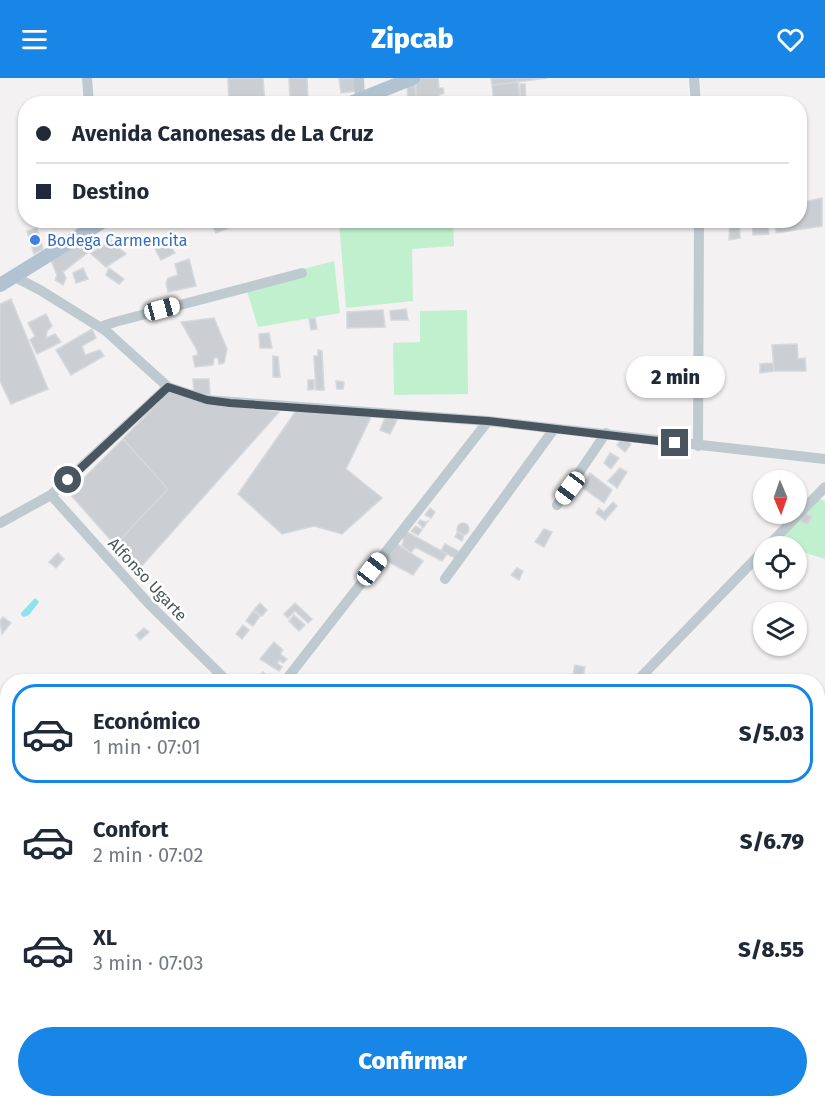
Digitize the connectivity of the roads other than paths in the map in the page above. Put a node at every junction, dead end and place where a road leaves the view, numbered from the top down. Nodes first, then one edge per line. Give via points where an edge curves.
1 (87, 78) edge
2 (359, 78) edge
3 (413, 78) edge
4 (694, 78) edge
5 (88, 96) edge
6 (355, 96) edge
7 (367, 96) edge
8 (695, 96) edge
9 (91, 228) edge
10 (699, 228) edge
11 (302, 273) dead end
12 (15, 278) junction
13 (0, 285) edge
14 (100, 327) junction
15 (168, 387) junction
16 (488, 421) junction
17 (554, 429) junction
18 (606, 434) junction
19 (698, 446) junction
20 (825, 459) edge
21 (825, 486) edge
22 (51, 495) junction
23 (557, 505) dead end
24 (0, 523) edge
25 (778, 536) edge
26 (753, 561) edge
27 (445, 579) dead end
28 (220, 674) edge
29 (290, 674) edge
30 (645, 674) edge

1 - 5 street
2 - 6 street
3 - 7 main road
4 - 8 street
9 - 12 main road
10 - 19 street
11 - 14 street
12 - 13 main road
12 - 14 street
14 - 15 street
15 - 16 street via 230,403
15 - 22 street
16 - 17 street
16 - 29 street
17 - 18 street
17 - 27 street
18 - 19 street
18 - 23 street
19 - 20 street
21 - 25 street
22 - 24 street
22 - 28 street, Alfonso Ugarte via 149,604
26 - 30 street

